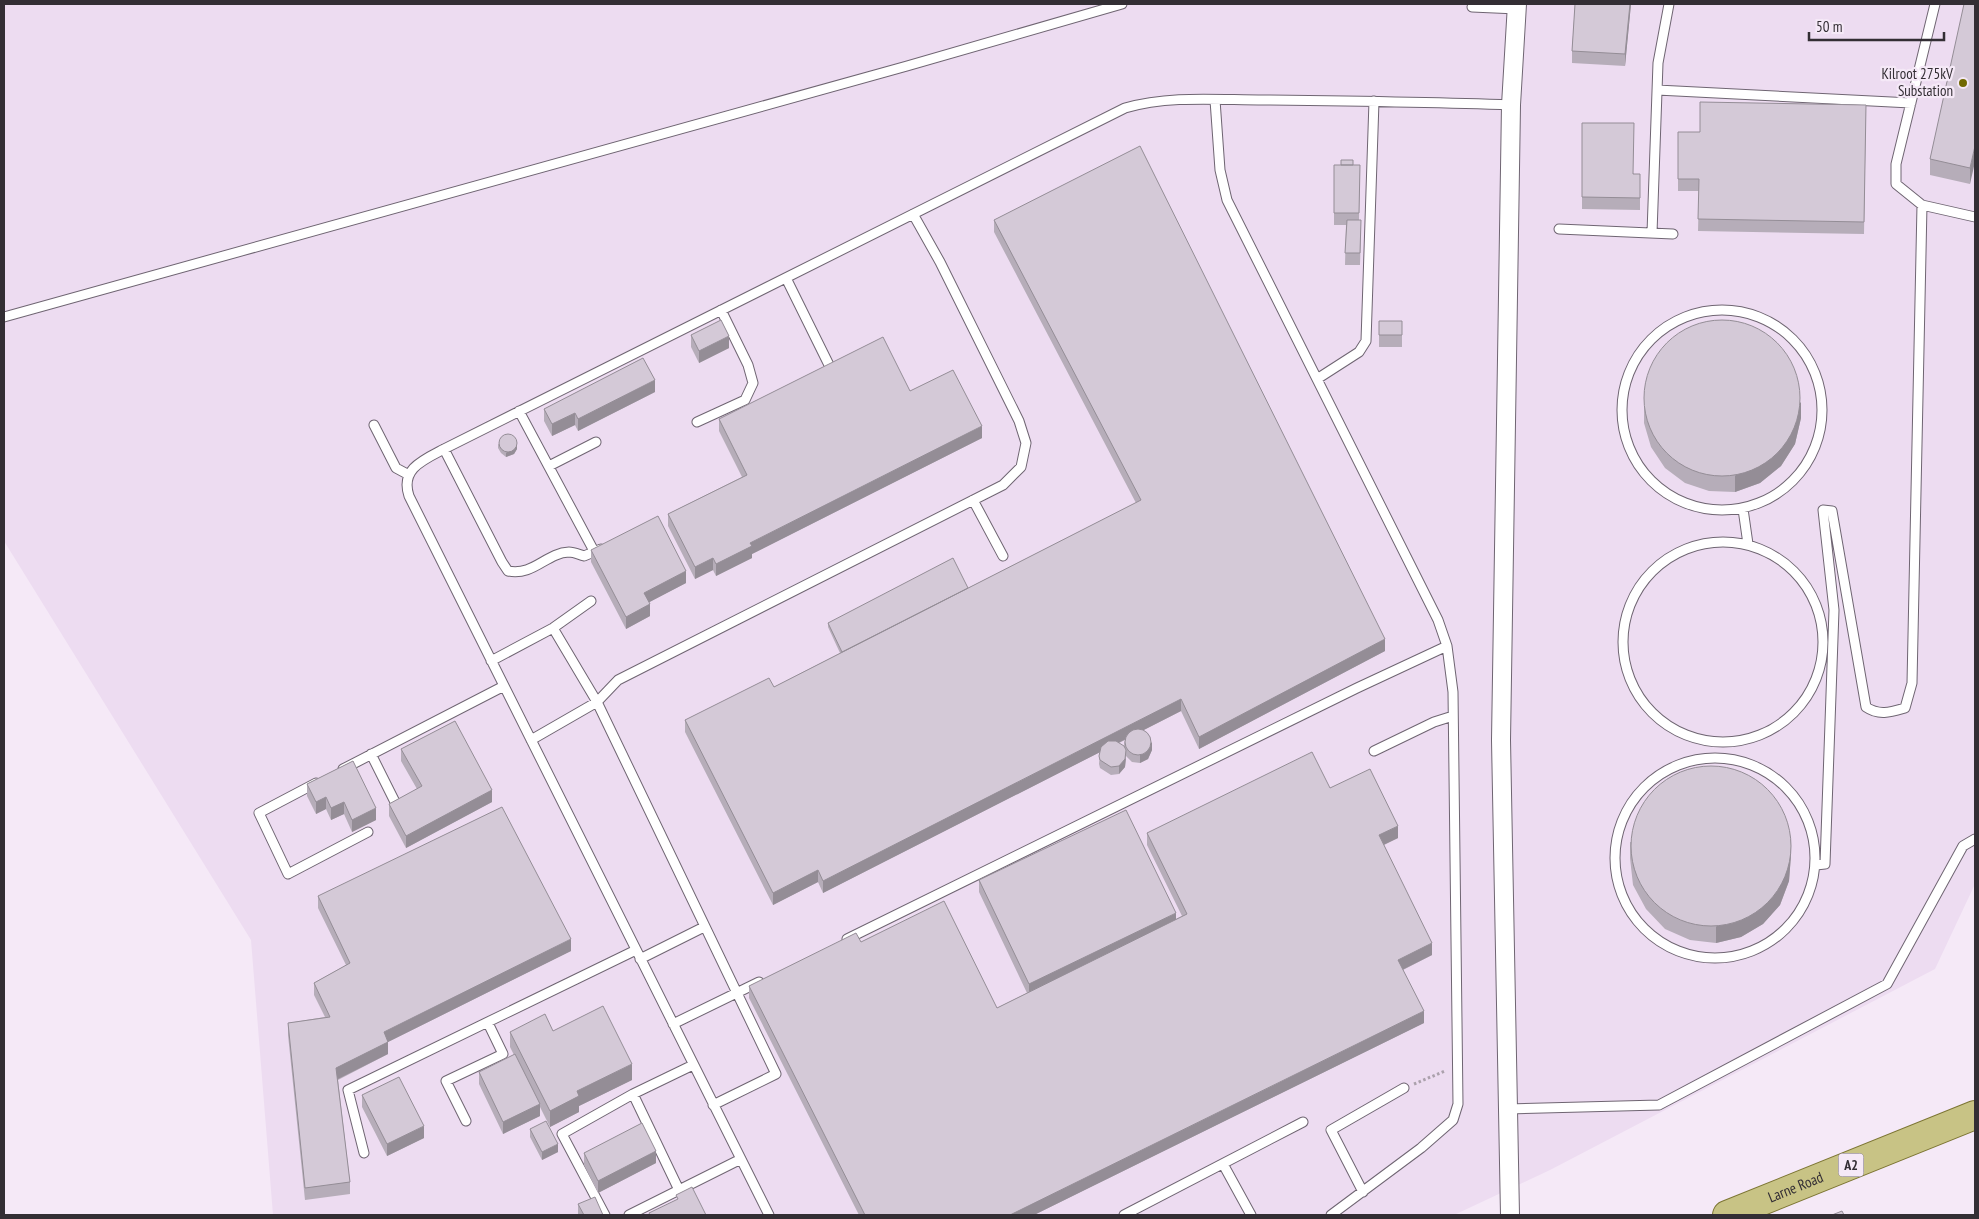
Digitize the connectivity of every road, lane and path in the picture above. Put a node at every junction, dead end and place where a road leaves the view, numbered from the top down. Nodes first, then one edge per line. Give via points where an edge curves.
1 (1122, 4) edge
2 (1669, 4) edge
3 (1935, 4) edge
4 (1517, 6) edge
5 (1472, 7) dead end
6 (1657, 90) junction
7 (1215, 100) junction
8 (1374, 101) junction
9 (1911, 103) junction
10 (1511, 104) junction
11 (1922, 205) junction
12 (913, 214) junction
13 (1975, 217) edge
14 (1559, 229) dead end
15 (1652, 233) junction
16 (1672, 234) dead end
17 (786, 278) junction
18 (721, 310) junction
19 (4, 317) edge
20 (830, 367) edge
21 (1317, 379) junction
22 (519, 411) junction
23 (697, 422) dead end
24 (374, 425) dead end
25 (596, 442) dead end
26 (444, 449) junction
27 (548, 466) junction
28 (409, 475) junction
29 (973, 500) junction
30 (1743, 509) junction
31 (611, 544) edge
32 (1748, 544) junction
33 (595, 552) junction
34 (1003, 556) dead end
35 (591, 601) dead end
36 (553, 628) junction
37 (1447, 646) junction
38 (1828, 649) junction
39 (491, 660) junction
40 (504, 686) junction
41 (597, 702) junction
42 (1453, 716) junction
43 (531, 740) junction
44 (1712, 743) junction
45 (1374, 751) dead end
46 (371, 754) junction
47 (1705, 757) junction
48 (336, 772) edge
49 (328, 777) edge
50 (396, 804) edge
51 (368, 832) dead end
52 (1975, 839) edge
53 (1816, 865) junction
54 (704, 927) junction
55 (843, 941) edge
56 (638, 954) junction
57 (772, 976) edge
58 (736, 993) junction
59 (488, 1023) junction
60 (673, 1024) junction
61 (693, 1065) junction
62 (1457, 1066) junction
63 (1404, 1088) joint
64 (634, 1094) junction
65 (713, 1105) junction
66 (1508, 1109) junction
67 (1975, 1115) edge
68 (466, 1122) dead end
69 (1303, 1122) dead end
70 (364, 1153) dead end
71 (741, 1159) junction
72 (1223, 1164) junction
73 (678, 1190) junction
74 (1363, 1192) junction
75 (605, 1215) edge
76 (629, 1215) edge
77 (769, 1215) edge
78 (1124, 1215) edge
79 (1250, 1215) edge
80 (1331, 1215) edge
81 (1510, 1215) edge
82 (1727, 1215) edge

1 - 19 lane
2 - 6 lane via 1658,63
3 - 9 lane
4 - 5 lane
4 - 10 street
6 - 9 lane
6 - 15 lane
7 - 8 lane
7 - 12 lane via 1147,102 1125,108
7 - 21 lane via 1220,170 1227,200
8 - 10 lane
8 - 21 lane via 1366,341 1359,352
9 - 11 lane via 1896,164 1896,184
10 - 66 street via 1501,740
11 - 13 lane
11 - 38 lane via 1912,683 1906,708 1874,713 1866,708 1832,511 1823,510 1834,610
12 - 17 lane
12 - 29 lane via 1019,421 1026,443 1021,467 1004,485
14 - 15 lane
15 - 16 lane
17 - 18 lane
17 - 20 lane
18 - 22 lane
18 - 23 lane via 753,382 746,400
21 - 37 lane via 1438,620
22 - 26 lane
22 - 27 lane
24 - 28 lane via 396,468
25 - 27 lane
26 - 28 lane via 419,462
26 - 33 lane via 508,571 528,570 561,554 571,552 584,556
27 - 33 lane
28 - 39 lane via 406,486 409,496
29 - 34 lane
29 - 41 lane via 618,680
30 - 30 lane via 1773,498 1798,478 1815,452 1823,418 1820,383 1804,351 1779,327 1747,312 1712,310 1678,319 1650,339 1630,368 1621,399 1623,430 1634,460 1654,485 1680,503 1711,511
30 - 32 lane
31 - 33 lane
32 - 38 lane via 1780,559 1806,583 1821,615
32 - 44 lane via 1713,541 1680,551 1651,571 1631,600 1622,630 1624,662 1635,692 1655,717 1682,734
35 - 36 lane
36 - 39 lane
36 - 41 lane
37 - 42 lane
37 - 55 lane
38 - 44 lane via 1816,683 1799,710 1774,730 1744,741
38 - 53 lane via 1825,864
39 - 40 lane
40 - 43 lane
40 - 46 lane
41 - 43 lane
41 - 54 lane
42 - 45 lane
42 - 62 lane
43 - 56 lane
44 - 47 lane
46 - 48 lane
46 - 50 lane
47 - 53 lane via 1740,760 1772,774 1797,799 1812,830
47 - 53 lane via 1671,767 1642,787 1622,816 1614,846 1615,878 1626,908 1646,933 1673,950 1704,959 1735,957 1765,946 1790,926 1807,899
49 - 51 lane via 259,813 288,874
52 - 66 lane via 1963,846 1887,984 1659,1105
54 - 56 lane
54 - 58 lane
56 - 59 lane
56 - 60 lane
57 - 58 lane
58 - 60 lane
58 - 65 lane via 776,1074
59 - 68 lane via 503,1054 446,1081
59 - 70 lane via 348,1090
60 - 61 lane
61 - 64 lane
61 - 65 lane
62 - 63 path
62 - 74 lane via 1458,1104 1453,1120
63 - 74 lane via 1331,1130
64 - 73 lane
64 - 75 lane via 562,1134
65 - 71 lane
66 - 81 street
67 - 82 main road, Larne Road / A2
69 - 72 lane
71 - 73 lane
71 - 77 lane
72 - 78 lane
72 - 79 lane
73 - 76 lane
74 - 80 lane

